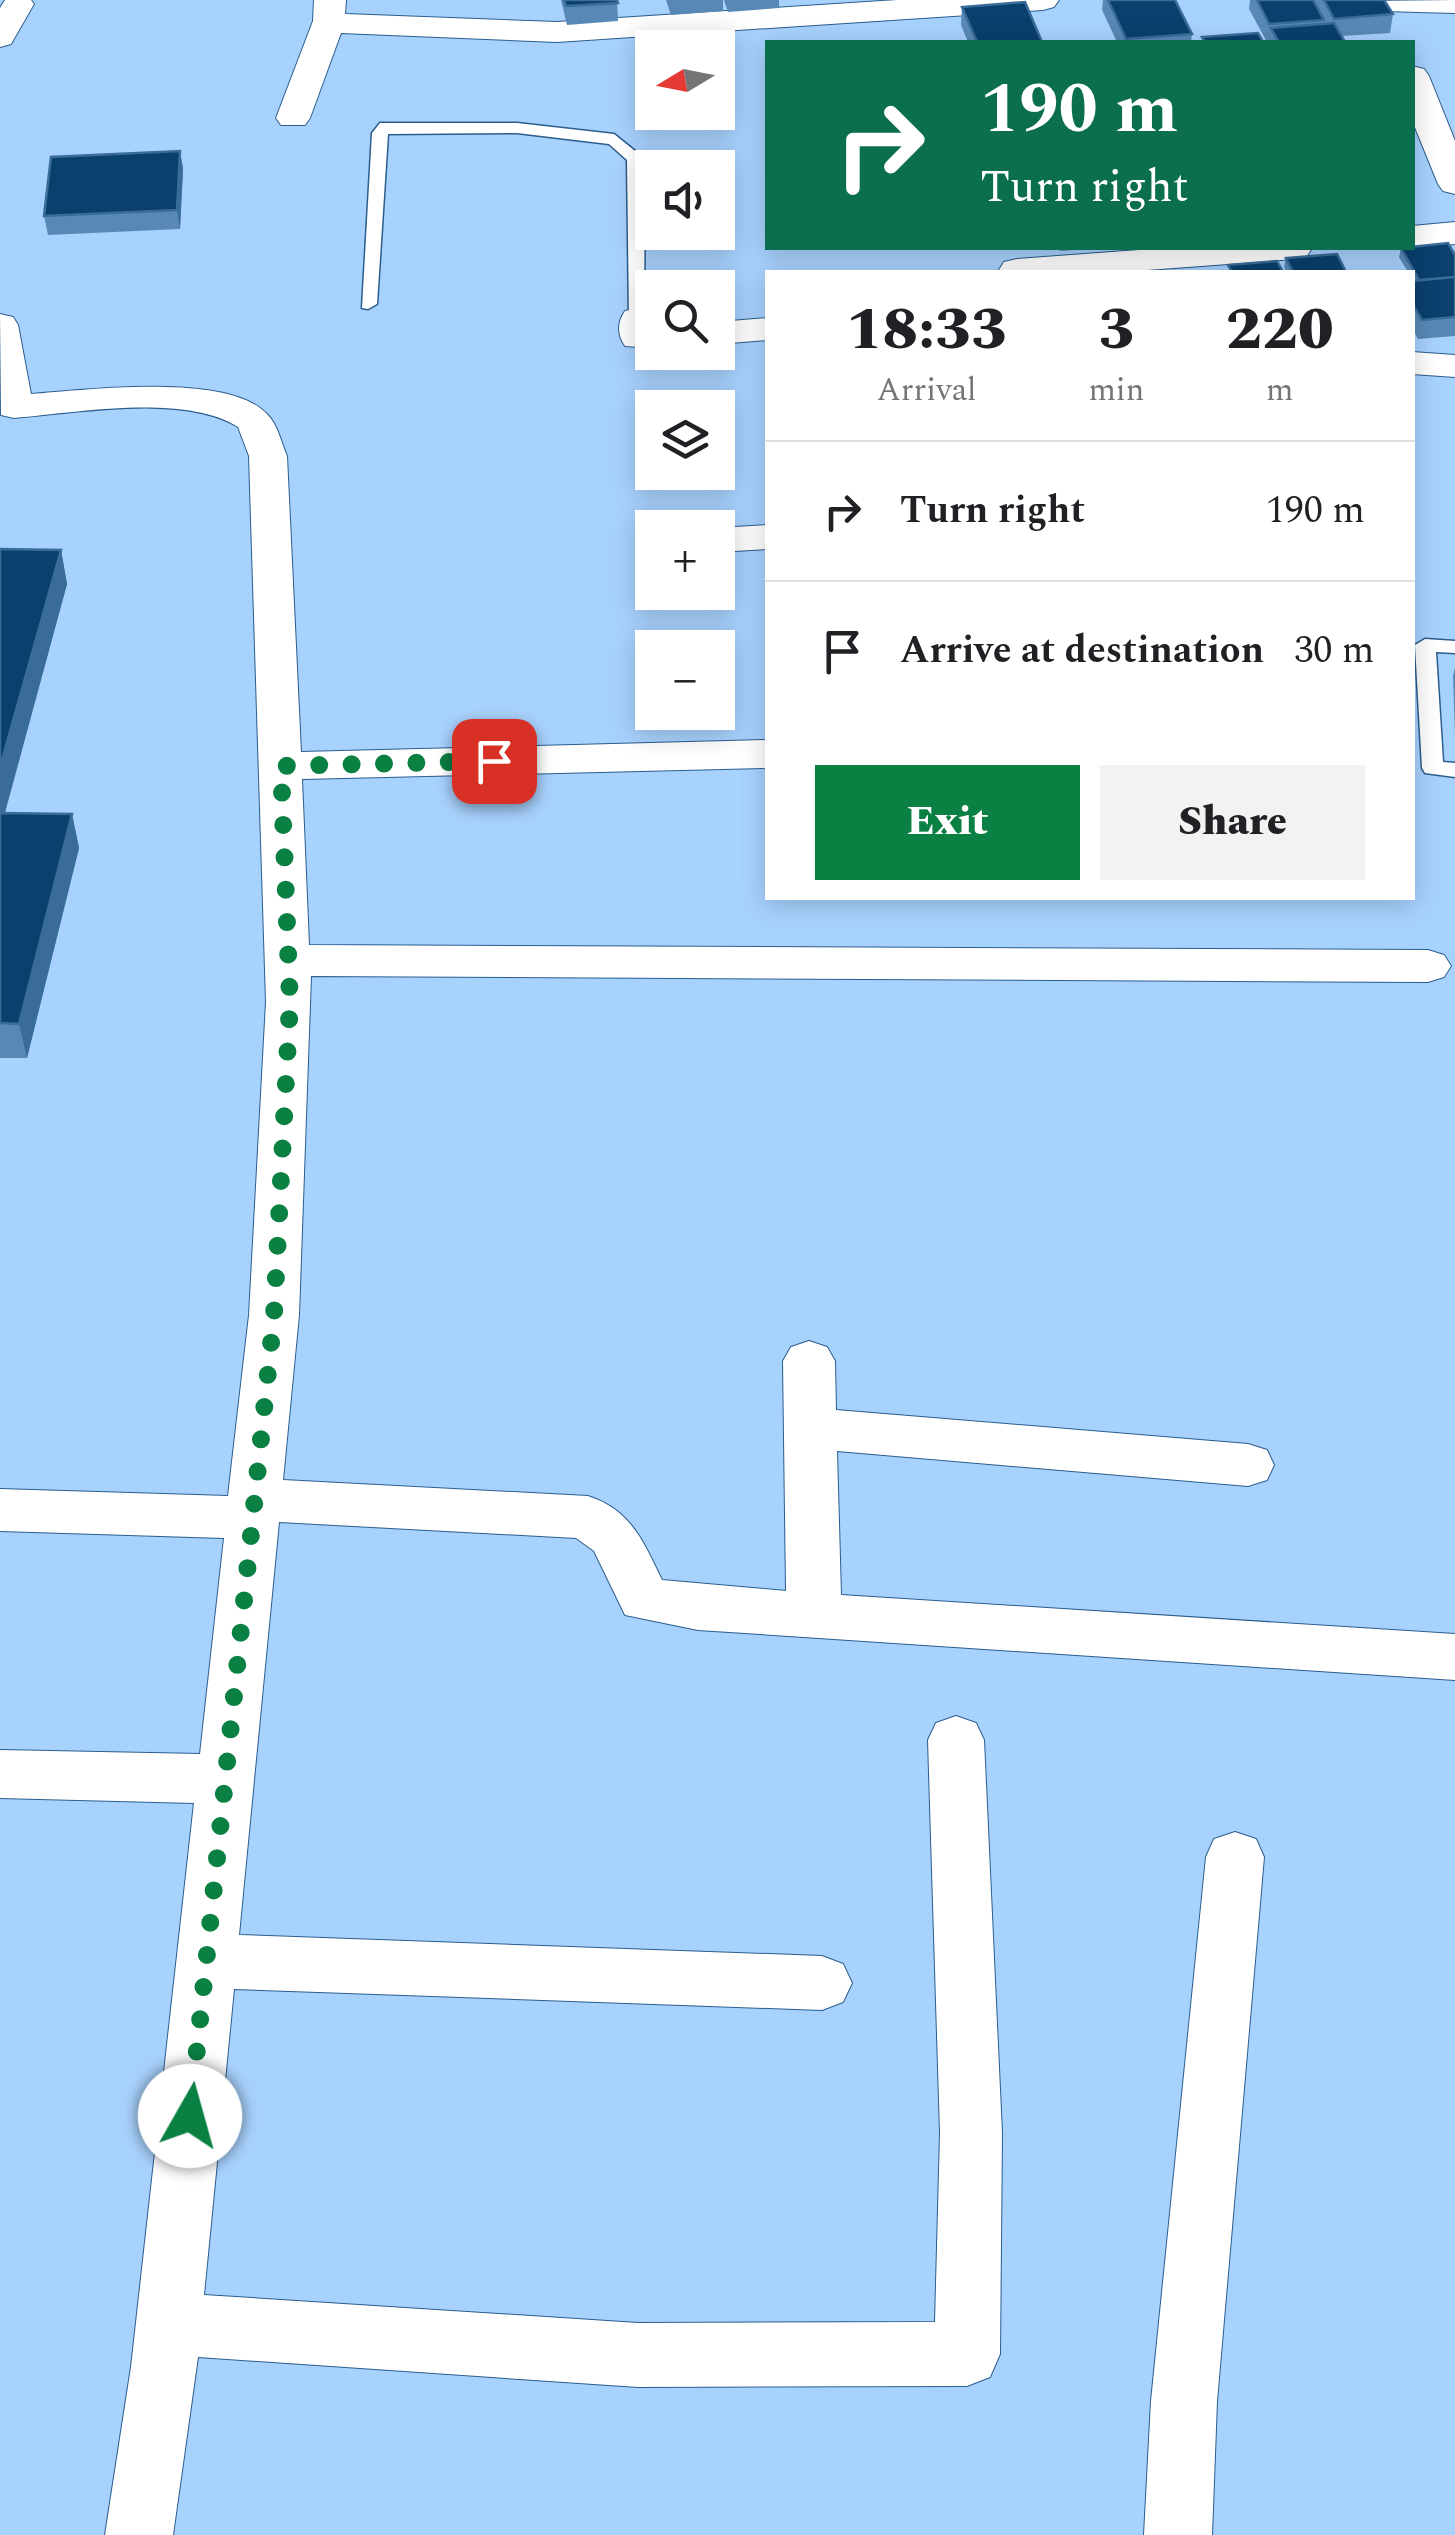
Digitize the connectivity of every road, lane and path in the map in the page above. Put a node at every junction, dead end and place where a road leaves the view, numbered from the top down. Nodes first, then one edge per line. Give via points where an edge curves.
1 (1042, 0) edge
2 (1455, 3) edge
3 (18, 4) dead end
4 (908, 5) edge
5 (1386, 10) edge
6 (330, 11) edge
7 (0, 37) edge
8 (922, 40) edge
9 (1415, 83) edge
10 (293, 118) dead end
11 (1432, 124) edge
12 (1455, 184) edge
13 (1455, 233) edge
14 (1415, 237) edge
15 (1263, 250) edge
16 (1017, 266) edge
17 (642, 270) edge
18 (368, 304) dead end
19 (0, 325) edge
20 (765, 329) edge
21 (735, 331) edge
22 (1415, 363) edge
23 (1455, 366) edge
24 (765, 537) edge
25 (735, 539) edge
26 (1455, 647) edge
27 (765, 754) edge
28 (281, 766) junction
29 (1455, 770) edge
30 (288, 960) junction
31 (1428, 966) dead end
32 (809, 1361) dead end
33 (811, 1428) junction
34 (1248, 1465) dead end
35 (254, 1509) junction
36 (0, 1510) edge
37 (814, 1616) junction
38 (1455, 1657) edge
39 (956, 1740) dead end
40 (0, 1774) edge
41 (228, 1779) junction
42 (1235, 1857) dead end
43 (209, 1961) junction
44 (822, 1983) dead end
45 (168, 2324) junction
46 (139, 2535) edge
47 (1178, 2535) edge

1 - 4 street
2 - 5 street
3 - 7 street
4 - 6 street via 558,32
4 - 8 street
6 - 10 street
9 - 11 street
11 - 12 street
13 - 14 street
15 - 16 street
17 - 18 lane via 636,159 614,139 518,128 386,127 380,133
19 - 28 street via 14,407 214,400 252,420 268,456
20 - 21 street
22 - 23 street
24 - 25 street
26 - 29 lane via 1425,645 1433,768
27 - 28 street
28 - 30 street
30 - 31 street
30 - 35 street via 274,1315
32 - 33 street
33 - 34 street
33 - 37 street
35 - 36 street
35 - 37 street via 588,1517 614,1537 644,1599
35 - 41 street
37 - 38 street
39 - 45 street via 972,2132 967,2354 638,2355
40 - 41 street
41 - 43 street
42 - 47 street via 1184,2401
43 - 44 street
43 - 45 street
45 - 46 street

